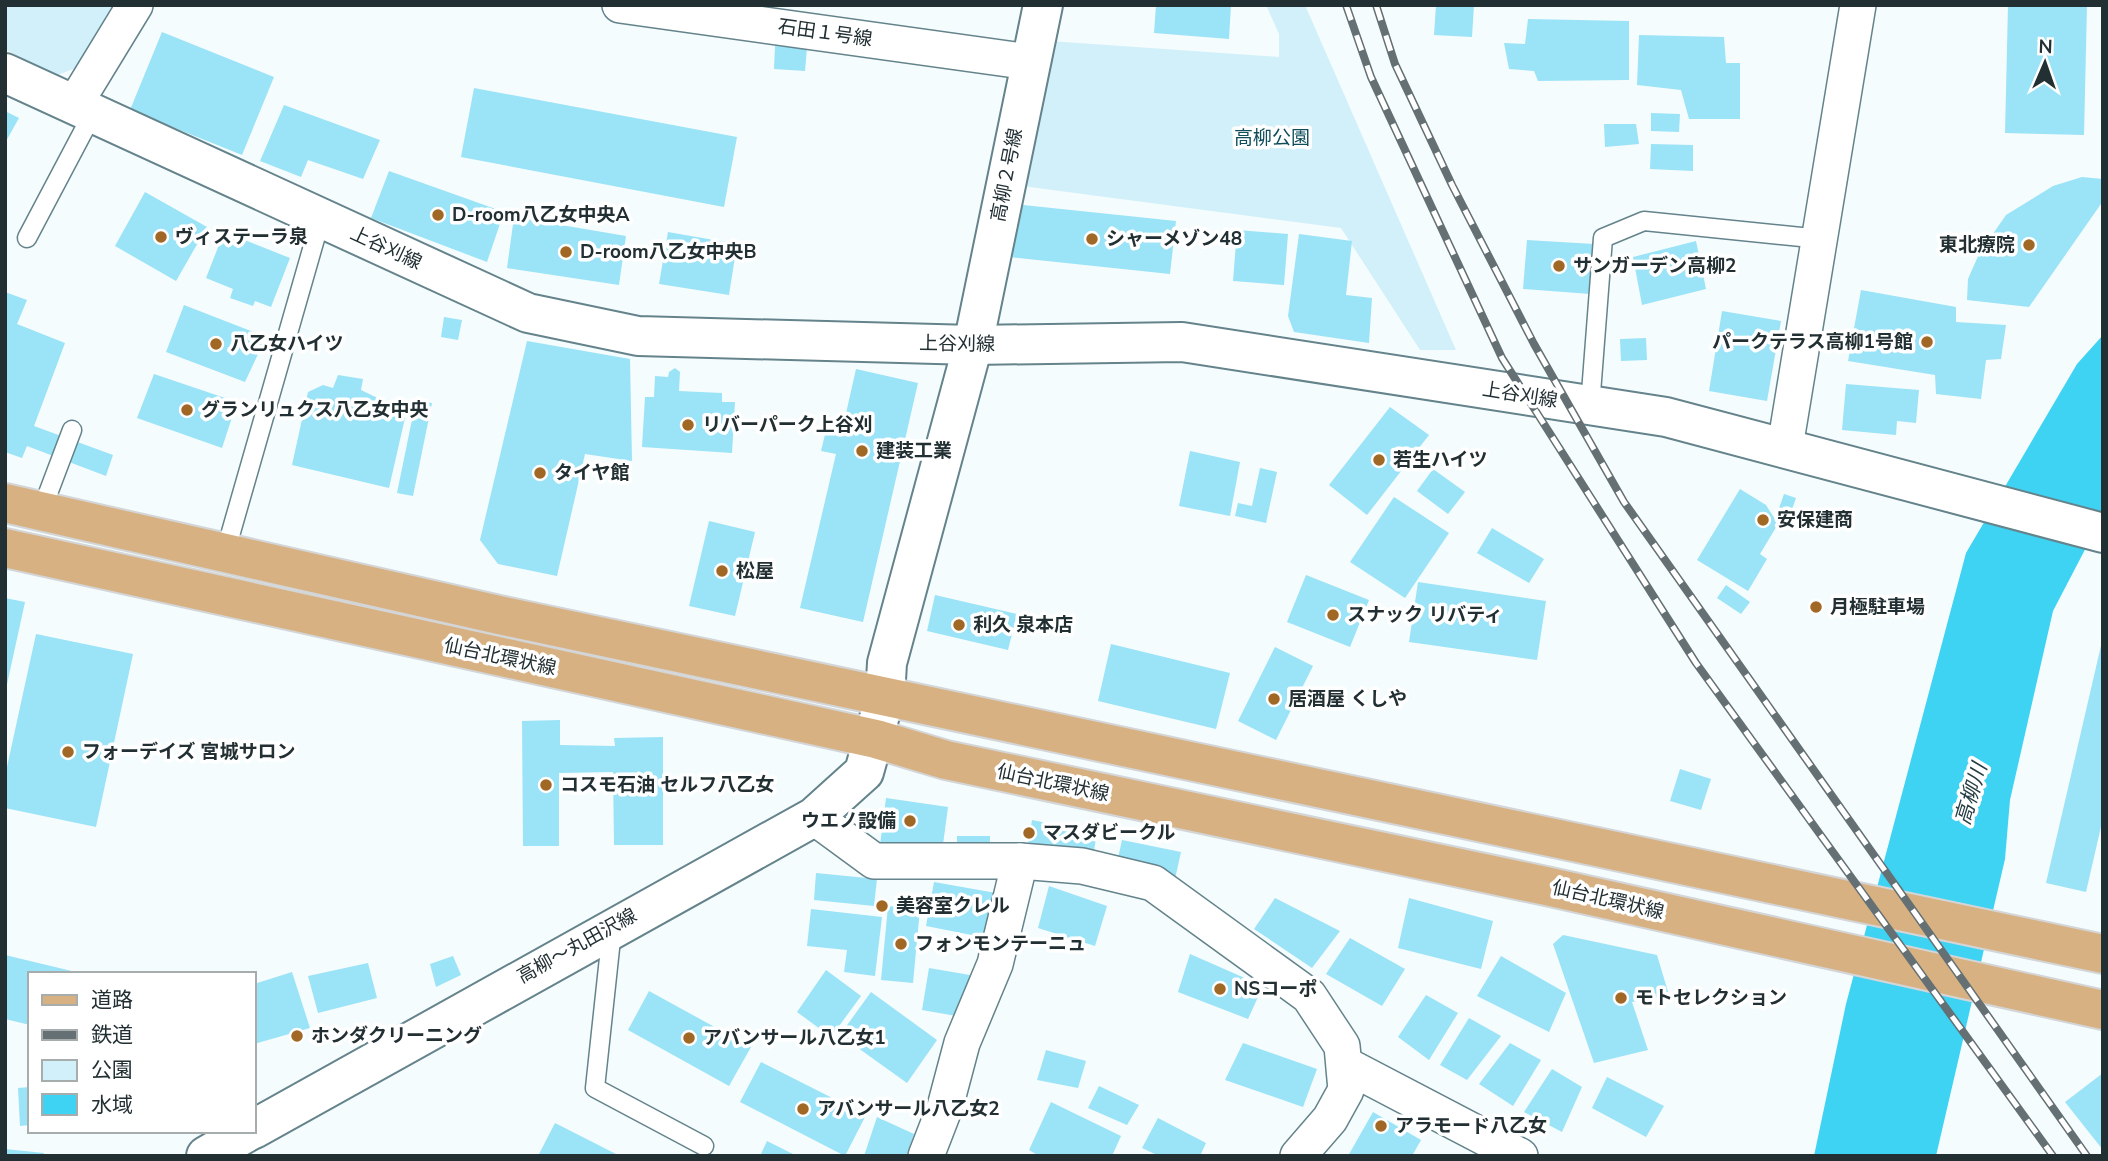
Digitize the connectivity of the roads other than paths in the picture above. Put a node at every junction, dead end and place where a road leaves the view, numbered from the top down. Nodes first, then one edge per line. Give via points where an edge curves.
1 (135, 5) edge
2 (620, 5) edge
3 (1043, 5) edge
4 (1858, 5) edge
5 (1030, 62) junction
6 (5, 73) edge
7 (83, 109) junction
8 (321, 218) junction
9 (27, 238) dead end
10 (1821, 239) junction
11 (973, 345) junction
12 (1590, 406) junction
13 (72, 430) dead end
14 (1785, 447) junction
15 (23, 508) edge
16 (2103, 533) edge
17 (5, 548) edge
18 (225, 553) junction
19 (886, 697) junction
20 (876, 739) junction
21 (814, 817) junction
22 (1020, 861) junction
23 (612, 926) junction
24 (2103, 954) edge
25 (2103, 1010) edge
26 (1346, 1065) junction
27 (256, 1128) edge
28 (247, 1133) edge
29 (704, 1146) dead end
30 (206, 1156) edge
31 (926, 1156) edge
32 (1298, 1156) edge
33 (1520, 1156) edge

1 - 7 street
2 - 5 street, 石田１号線
3 - 5 street, 高柳２号線
4 - 10 street
5 - 11 street, 高柳２号線
6 - 7 street, 上谷刈線
7 - 8 street, 上谷刈線
7 - 9 lane
8 - 11 street, 上谷刈線 via 528,313 638,336
8 - 18 lane
10 - 12 lane via 1644,221 1604,238
10 - 14 street
11 - 12 street, 上谷刈線 via 1182,342
11 - 19 street, 高柳２号線 via 887,663
12 - 14 street, 上谷刈線 via 1666,417
13 - 15 lane
14 - 16 street, 上谷刈線
15 - 18 main road
17 - 20 main road, 仙台北環状線
18 - 19 main road
19 - 20 street, 高柳～丸田沢線
19 - 24 main road
20 - 21 street, 高柳～丸田沢線 via 864,772
20 - 25 main road, 仙台北環状線 via 946,760 1546,886
21 - 22 street via 873,861
21 - 23 street, 高柳～丸田沢線
22 - 26 street via 1082,866 1153,883 1309,996 1342,1046
22 - 31 street via 995,964 961,1043 945,1107
23 - 27 street, 高柳～丸田沢線
23 - 29 lane via 594,1088
26 - 32 street via 1346,1090 1330,1119
26 - 33 street
28 - 30 street, 高柳～丸田沢線

